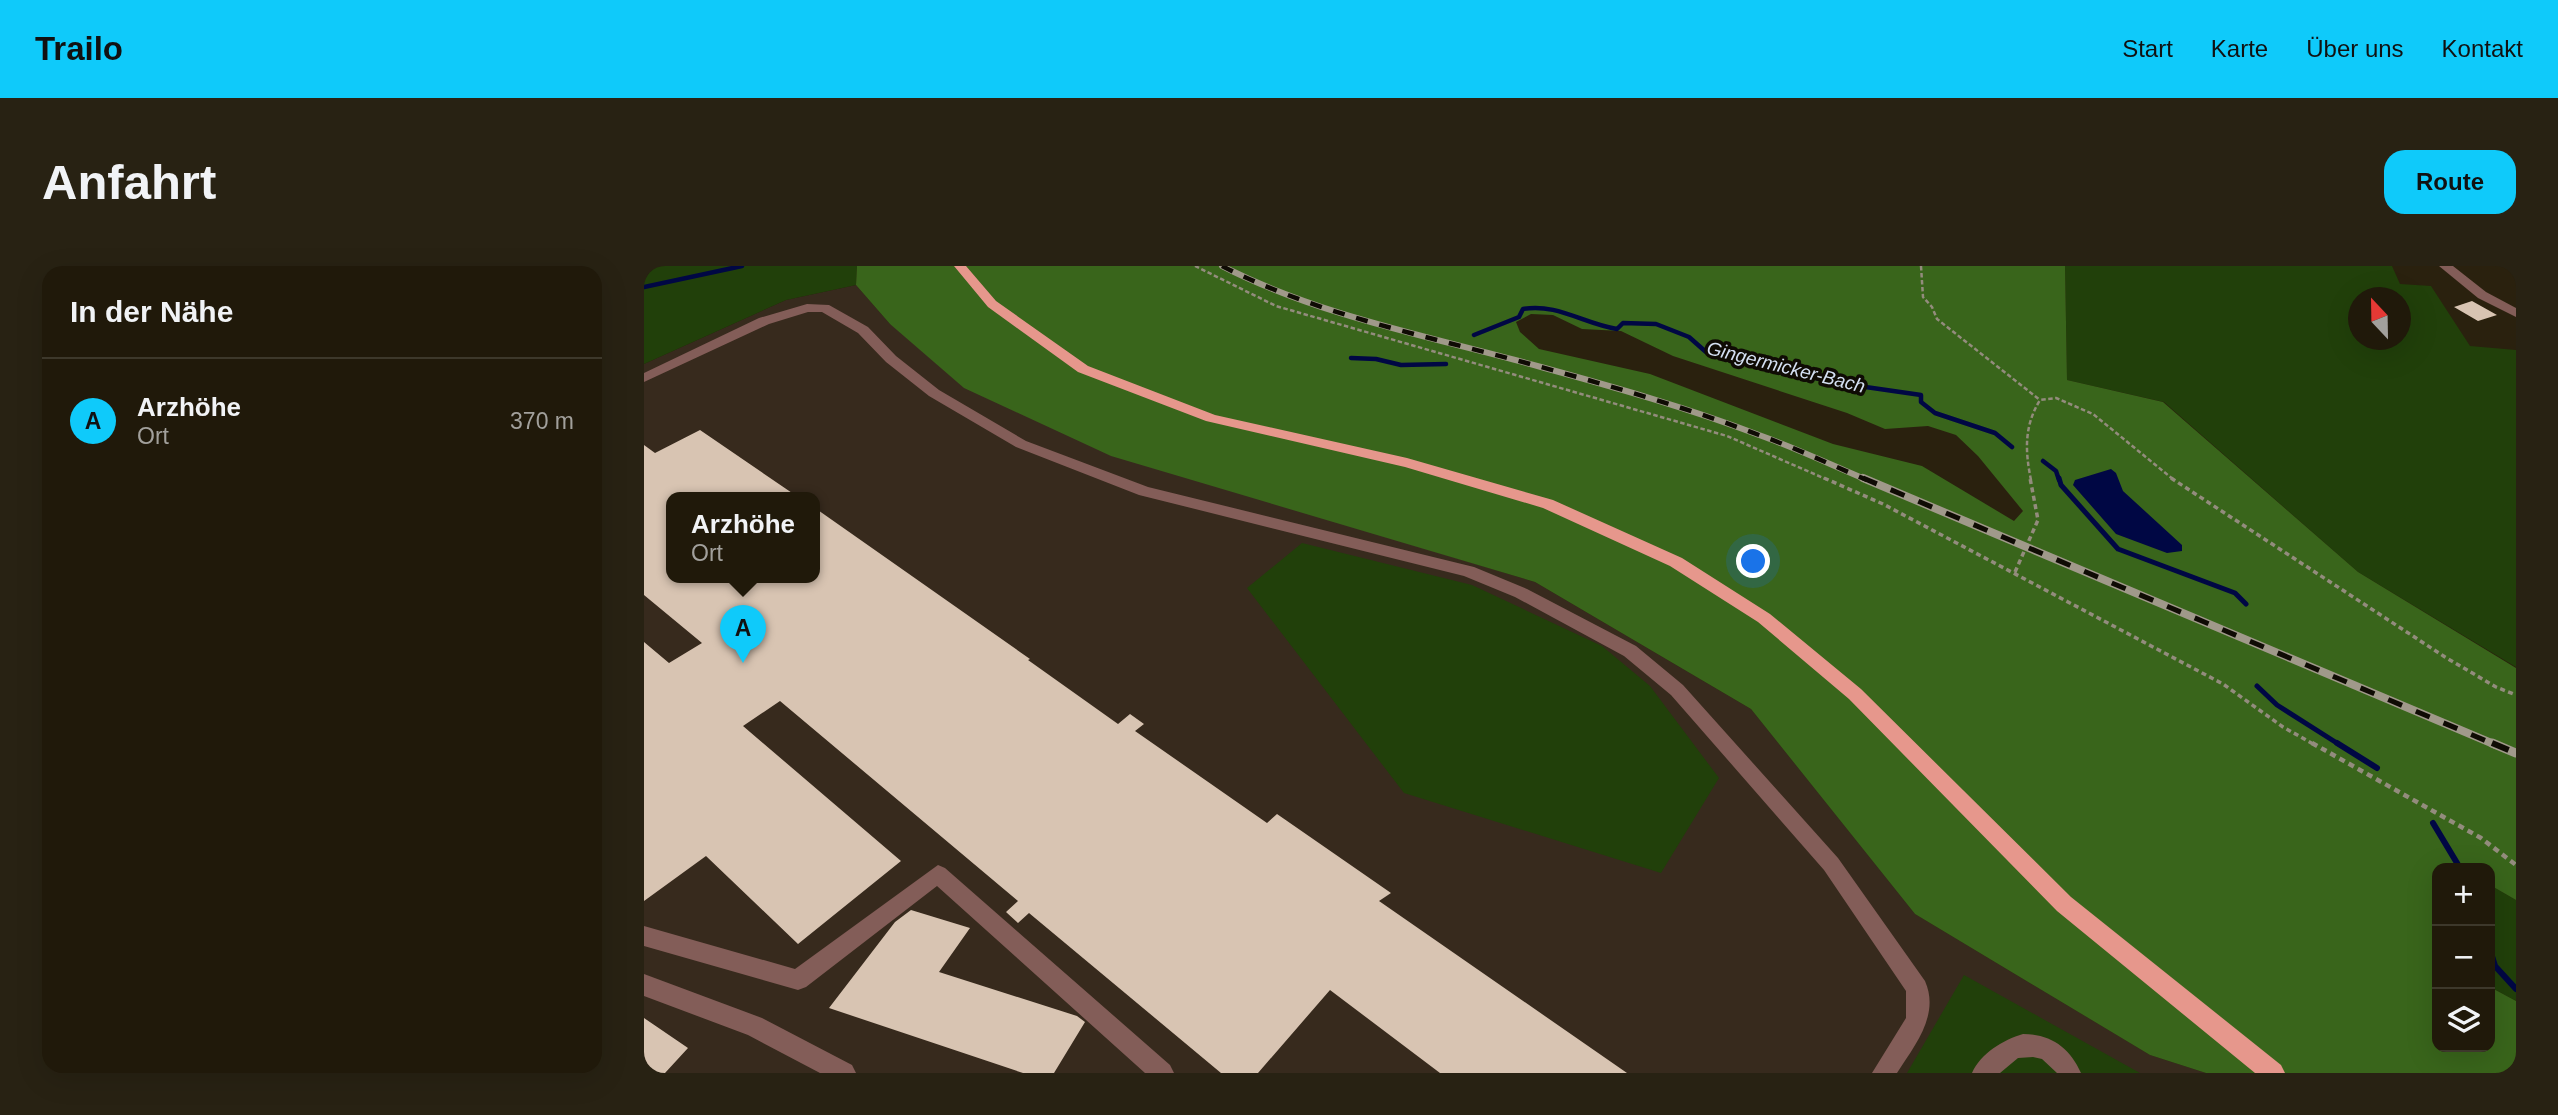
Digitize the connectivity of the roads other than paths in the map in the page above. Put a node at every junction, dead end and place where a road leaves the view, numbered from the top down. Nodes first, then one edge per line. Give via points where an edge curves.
1 (960, 266) edge
2 (2445, 266) edge
3 (2516, 313) edge
4 (644, 378) edge
5 (644, 936) edge
6 (644, 985) edge
7 (844, 1073) edge
8 (1162, 1073) edge
9 (1884, 1073) edge
10 (1984, 1073) edge
11 (2069, 1073) edge
12 (2273, 1073) edge

1 - 12 main road via 992,304 1083,369 1211,418 1407,463 1548,504 1676,562 1764,618 1855,694 2064,904
2 - 3 street via 2482,295
4 - 9 street via 764,321 807,308 825,308 863,330 934,393 1021,444 1144,491 1468,571 1521,593 1630,651 1677,690 1831,864 1917,988 1917,1021
5 - 8 street via 798,980 938,874
6 - 7 street via 754,1026
10 - 11 street via 2006,1052 2031,1045 2048,1048 2064,1061

